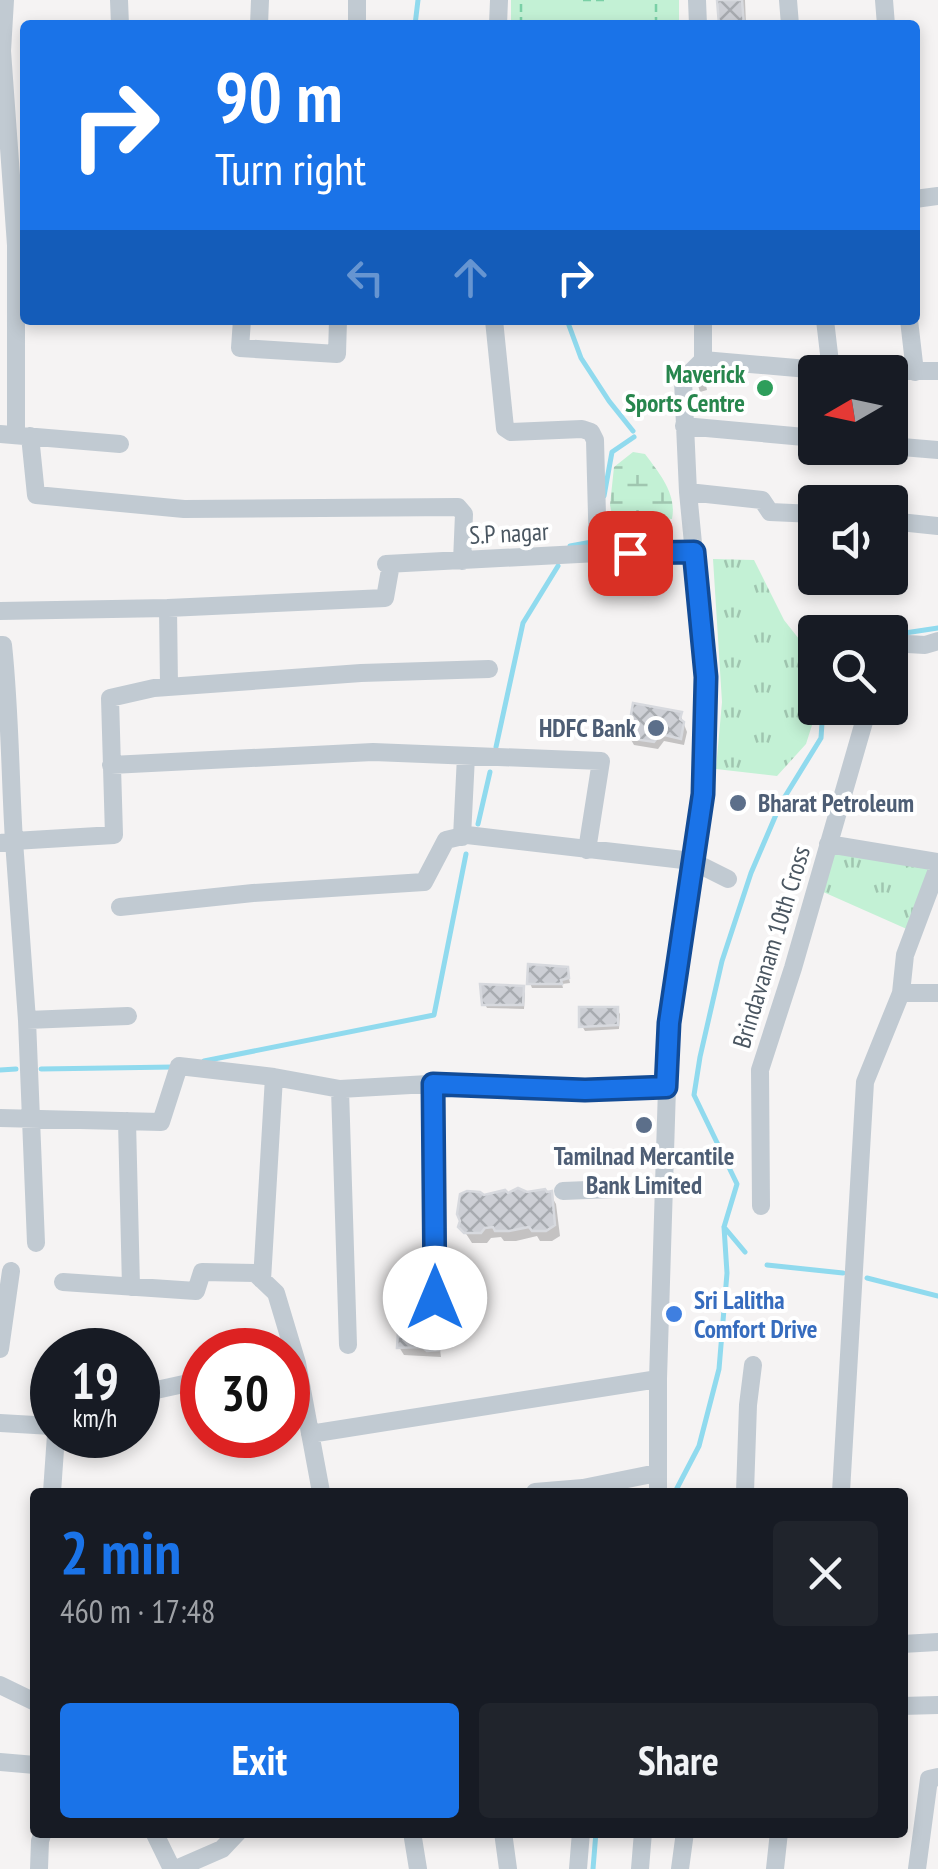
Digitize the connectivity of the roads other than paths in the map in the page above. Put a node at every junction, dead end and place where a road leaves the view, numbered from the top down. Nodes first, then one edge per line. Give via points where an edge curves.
1 (5, 0) edge
2 (17, 156) edge
3 (20, 301) edge
4 (20, 325) edge
5 (242, 325) edge
6 (338, 325) edge
7 (495, 325) edge
8 (703, 325) edge
9 (826, 325) edge
10 (910, 325) edge
11 (829, 355) edge
12 (702, 360) junction
13 (798, 368) edge
14 (938, 371) edge
15 (908, 372) edge
16 (915, 372) junction
17 (684, 426) junction
18 (15, 435) edge
19 (798, 436) edge
20 (120, 444) dead end
21 (908, 448) edge
22 (938, 450) edge
23 (688, 492) junction
24 (798, 513) edge
25 (908, 523) edge
26 (938, 526) edge
27 (694, 552) junction
28 (598, 553) junction
29 (462, 561) junction
30 (168, 608) junction
31 (0, 614) edge
32 (938, 641) edge
33 (908, 643) edge
34 (1, 645) edge
35 (489, 669) dead end
36 (170, 686) junction
37 (863, 725) edge
38 (466, 756) junction
39 (110, 764) junction
40 (462, 836) junction
41 (7, 842) edge
42 (828, 844) junction
43 (587, 850) junction
44 (692, 861) junction
45 (938, 865) edge
46 (728, 878) dead end
47 (120, 906) dead end
48 (901, 993) junction
49 (938, 993) edge
50 (128, 1016) dead end
51 (26, 1020) junction
52 (274, 1077) junction
53 (433, 1084) junction
54 (666, 1087) junction
55 (340, 1089) junction
56 (31, 1117) junction
57 (0, 1118) edge
58 (127, 1121) junction
59 (663, 1188) junction
60 (564, 1191) dead end
61 (761, 1206) dead end
62 (36, 1243) dead end
63 (11, 1271) dead end
64 (262, 1280) junction
65 (63, 1282) dead end
66 (131, 1287) junction
67 (284, 1328) edge
68 (439, 1330) dead end
69 (348, 1346) dead end
70 (0, 1349) edge
71 (753, 1365) dead end
72 (658, 1378) junction
73 (0, 1424) edge
74 (30, 1425) edge
75 (310, 1434) joint
76 (54, 1458) edge
77 (657, 1473) junction
78 (52, 1488) edge
79 (320, 1488) edge
80 (584, 1488) edge
81 (658, 1488) edge
82 (745, 1488) edge
83 (841, 1488) edge
84 (938, 1642) edge
85 (908, 1644) edge
86 (0, 1685) edge
87 (30, 1700) edge
88 (938, 1705) edge
89 (908, 1706) edge
90 (0, 1762) edge
91 (30, 1764) edge
92 (938, 1776) edge
93 (908, 1818) edge
94 (924, 1818) junction
95 (41, 1838) edge
96 (158, 1838) edge
97 (232, 1838) edge
98 (413, 1838) edge
99 (504, 1838) edge
100 (581, 1838) edge
101 (643, 1838) edge
102 (684, 1838) edge
103 (778, 1838) edge
104 (179, 1868) edge
105 (39, 1869) edge
106 (418, 1869) edge
107 (508, 1869) edge
108 (578, 1869) edge
109 (640, 1869) edge
110 (680, 1869) edge
111 (775, 1869) edge
112 (917, 1869) edge

1 - 2 street via 2,52
2 - 3 street
4 - 18 street
5 - 6 street via 240,348 338,354
7 - 28 street via 505,428 582,429 595,440
8 - 12 street
9 - 11 street
10 - 16 street
12 - 13 street
12 - 17 street via 684,380
14 - 16 street
15 - 16 street
17 - 19 street
17 - 23 street
18 - 20 street
18 - 29 street via 36,494 184,509 458,507 464,514
21 - 22 street
23 - 24 street via 762,500 770,512
23 - 27 street
25 - 26 street
27 - 28 street, S.P nagar
27 - 44 street via 706,677 703,794
28 - 29 street, S.P nagar
29 - 30 street, S.P nagar via 389,564 385,598
30 - 31 street
30 - 36 street
31 - 34 street
32 - 33 street
34 - 41 street via 9,702
35 - 36 street
36 - 39 street via 110,698
37 - 42 street, Brindavanam 10th Cross
38 - 39 street via 373,752
38 - 40 street
38 - 43 street via 601,760
39 - 41 street via 114,835
40 - 43 street
40 - 47 street via 446,840 424,882
41 - 51 street
42 - 45 street
42 - 61 street, Brindavanam 10th Cross via 760,1070
43 - 44 street
44 - 46 street
44 - 54 street
45 - 48 street via 905,955
48 - 49 street
48 - 83 street via 865,1082
50 - 51 street
51 - 56 street
52 - 55 street
52 - 58 street via 178,1066 161,1122
52 - 64 street
53 - 54 street
53 - 55 street
53 - 68 street
54 - 59 street
55 - 69 street
56 - 57 street
56 - 58 street
56 - 62 street
58 - 66 street
59 - 60 street
59 - 72 street
63 - 70 street
64 - 66 street via 255,1273 202,1272 196,1291
64 - 67 street via 276,1293
65 - 66 street
71 - 82 street
72 - 75 street
72 - 77 street
73 - 74 street
75 - 79 street
76 - 78 street
77 - 80 street
77 - 81 street
84 - 85 street
86 - 87 street
88 - 89 street
90 - 91 street
92 - 94 street via 928,1779
93 - 94 street
94 - 112 street
95 - 105 street
96 - 104 street
97 - 104 street
98 - 106 street
99 - 107 street
100 - 108 street
101 - 109 street
102 - 110 street
103 - 111 street

